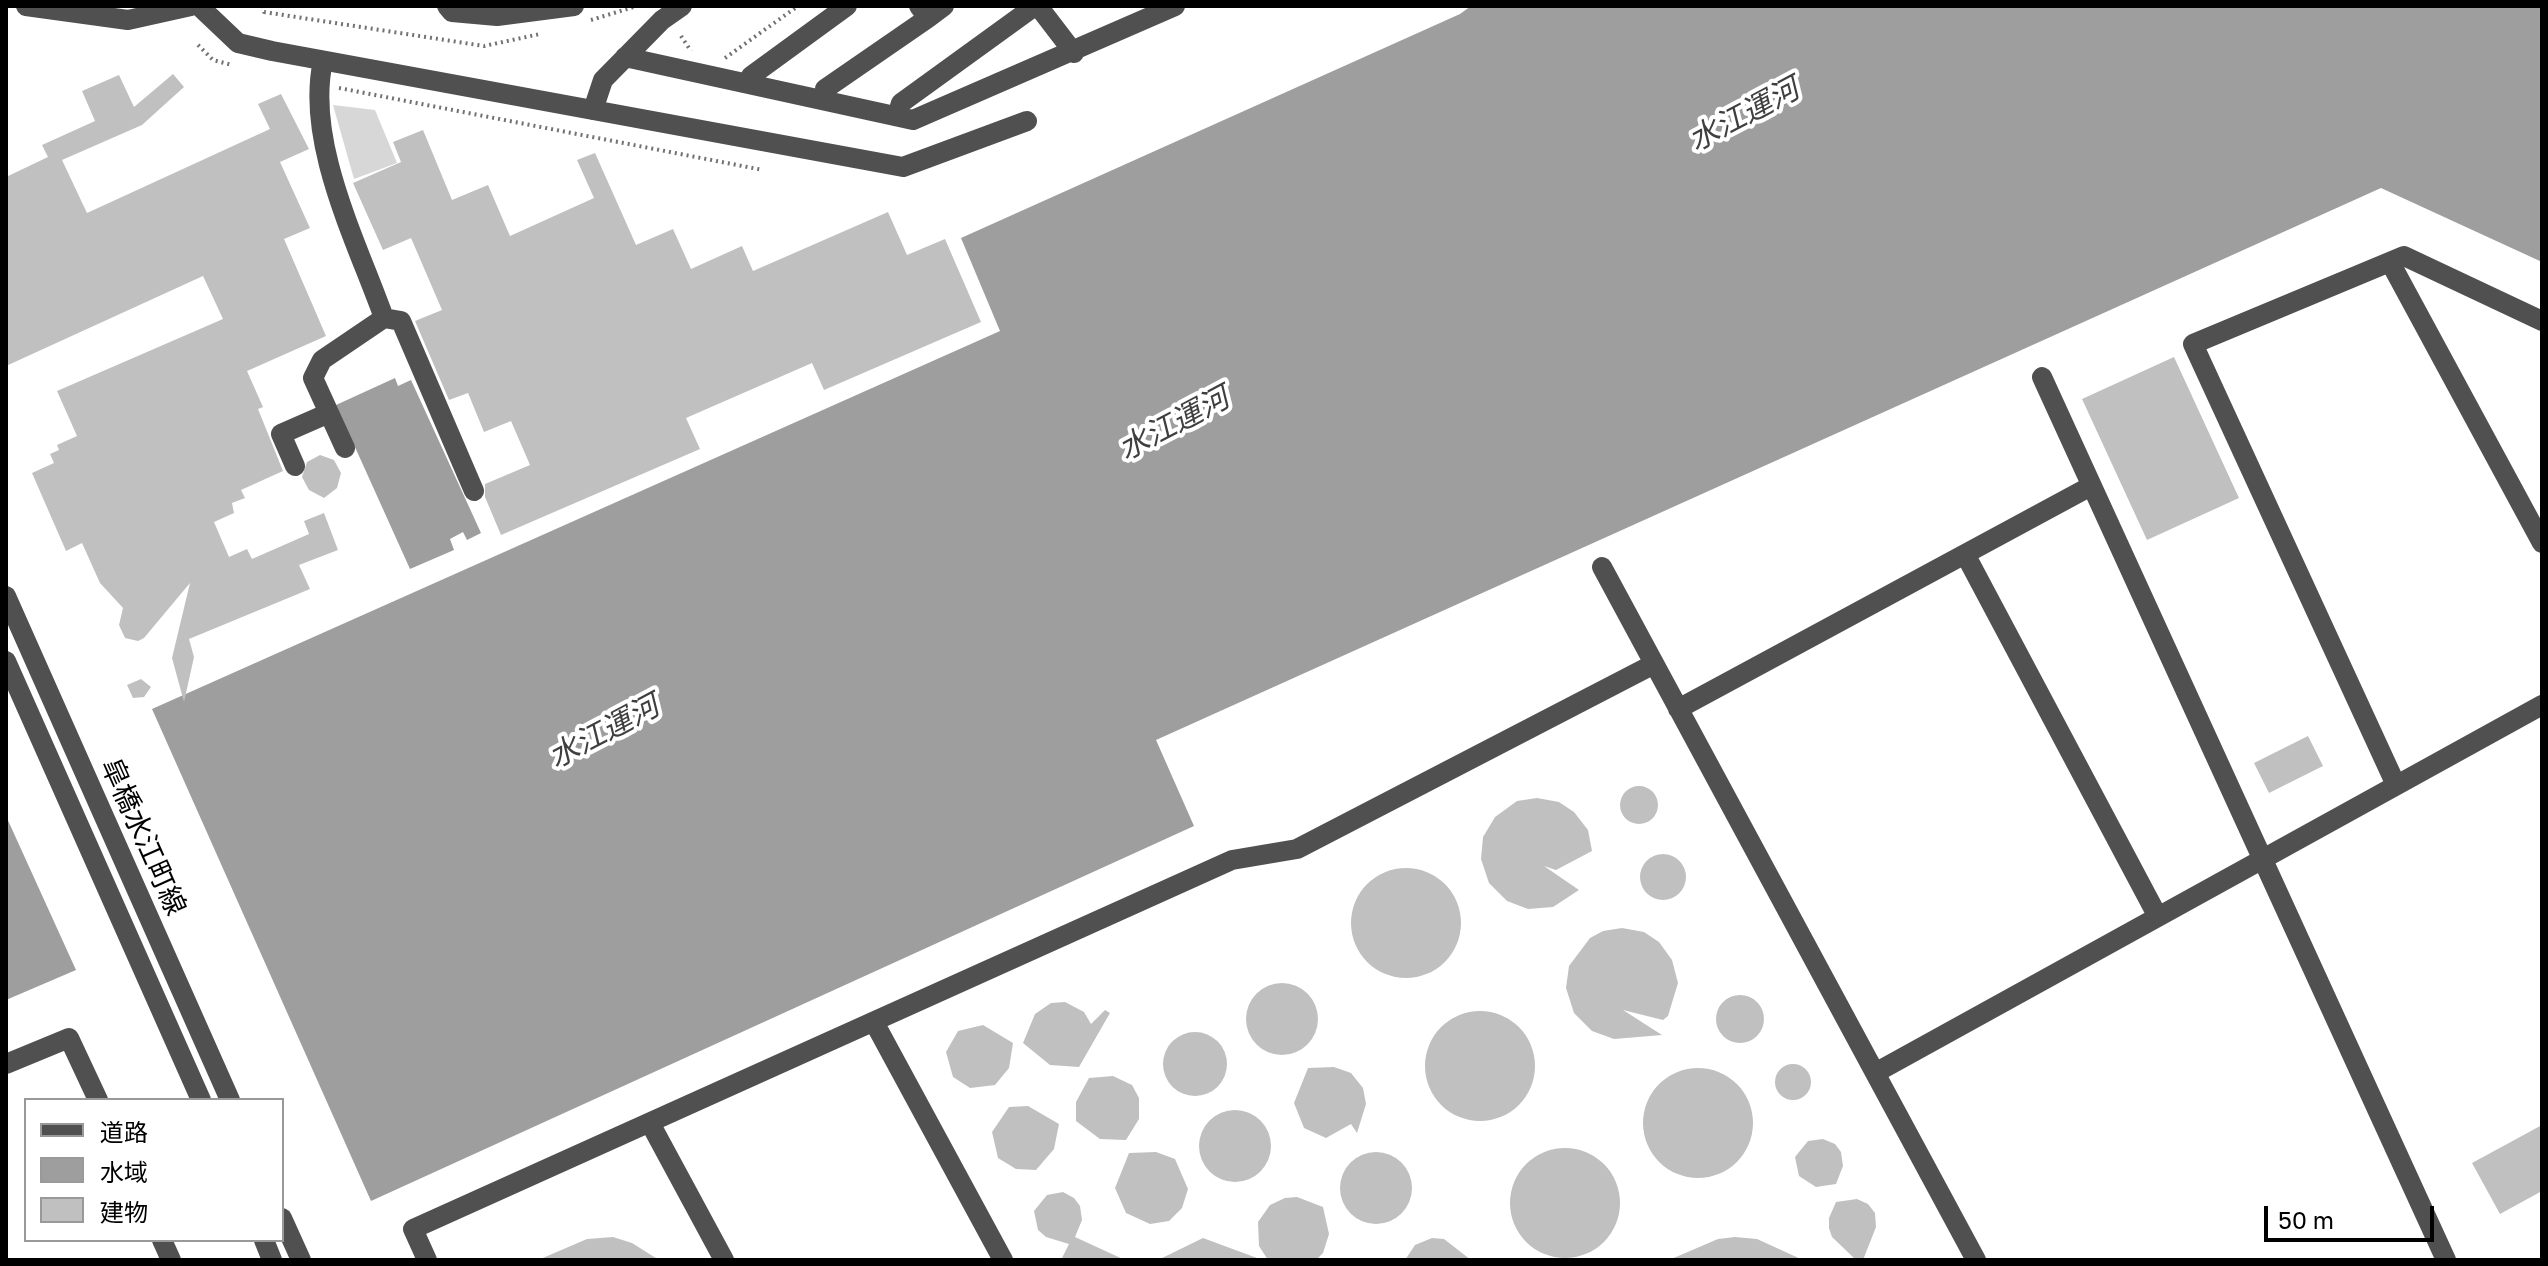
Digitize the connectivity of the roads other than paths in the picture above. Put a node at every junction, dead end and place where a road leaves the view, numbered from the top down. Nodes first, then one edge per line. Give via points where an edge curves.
1 (26, 6) edge
2 (191, 6) edge
3 (199, 6) edge
4 (447, 6) edge
5 (574, 6) edge
6 (682, 6) edge
7 (847, 6) edge
8 (1037, 6) edge
9 (1175, 6) edge
10 (930, 10) edge
11 (1074, 53) junction
12 (625, 57) junction
13 (323, 61) junction
14 (748, 84) junction
15 (824, 100) junction
16 (593, 110) junction
17 (897, 116) junction
18 (1027, 121) dead end
19 (2390, 262) junction
20 (384, 318) junction
21 (2542, 321) edge
22 (2042, 377) dead end
23 (329, 413) junction
24 (345, 448) dead end
25 (295, 466) dead end
26 (2091, 486) junction
27 (474, 491) dead end
28 (2542, 543) edge
29 (1965, 554) junction
30 (1602, 567) dead end
31 (6, 596) edge
32 (6, 661) edge
33 (1654, 664) junction
34 (2542, 705) edge
35 (1678, 709) junction
36 (2396, 785) junction
37 (2261, 859) junction
38 (2158, 917) junction
39 (874, 1022) junction
40 (6, 1064) edge
41 (1875, 1073) junction
42 (97, 1098) edge
43 (200, 1098) edge
44 (229, 1098) edge
45 (650, 1123) junction
46 (284, 1222) edge
47 (301, 1260) edge
48 (427, 1260) edge
49 (724, 1260) edge
50 (1003, 1260) edge
51 (1976, 1260) edge
52 (2446, 1260) edge

1 - 2 street via 128,20
3 - 13 street via 238,43
4 - 5 street via 452,12 497,16
6 - 12 street
7 - 14 street via 751,76
8 - 11 street
8 - 17 street via 901,103
9 - 11 street
10 - 15 street via 825,89
11 - 17 street via 913,120
12 - 14 street
12 - 16 street via 603,80
13 - 16 street
13 - 20 street via 318,84 324,138
14 - 15 street
15 - 17 street
16 - 18 street via 903,167
19 - 21 street via 2404,256
19 - 28 street
19 - 36 street via 2193,344
20 - 23 street via 322,360 313,378
20 - 27 street via 401,321
22 - 26 street
23 - 24 street
23 - 25 street via 281,434
26 - 29 street
26 - 37 street
29 - 35 street
29 - 38 street
30 - 33 street
31 - 44 street, 皐橋水江町線
32 - 43 street, 皐橋水江町線
33 - 35 street
33 - 39 street via 1297,849 1232,860
34 - 36 street
35 - 41 street
36 - 37 street
37 - 38 street
37 - 52 street
38 - 41 street
39 - 45 street
39 - 50 street
40 - 42 street via 69,1038
41 - 51 street
45 - 48 street via 413,1229
45 - 49 street
46 - 47 street

